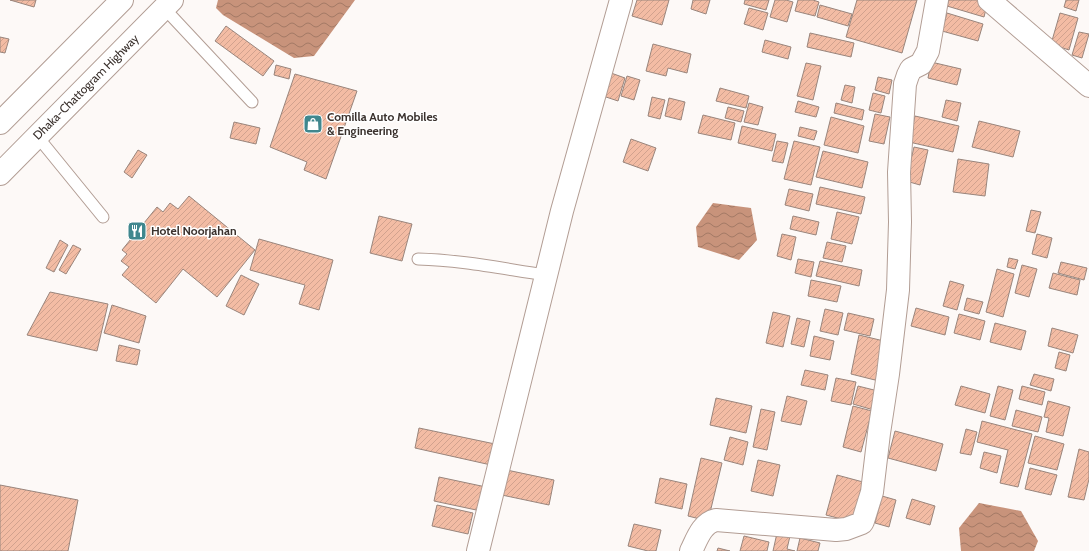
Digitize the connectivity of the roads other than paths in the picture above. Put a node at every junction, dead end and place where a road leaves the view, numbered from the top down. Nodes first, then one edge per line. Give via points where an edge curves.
1 (122, 0) edge
2 (622, 0) edge
3 (937, 0) edge
4 (990, 0) edge
5 (168, 4) edge
6 (1089, 86) edge
7 (252, 102) dead end
8 (0, 123) edge
9 (37, 136) junction
10 (0, 174) edge
11 (102, 216) dead end
12 (418, 259) dead end
13 (546, 275) junction
14 (478, 551) edge
15 (691, 551) edge

1 - 8 main road
2 - 13 main road
3 - 15 main road via 928,51 922,64 911,69 906,84 899,172 898,290 872,492 863,521 856,526 836,530 716,520 705,525
4 - 6 main road
5 - 7 lane
5 - 9 main road, Dhaka-Chattogram Highway
9 - 10 main road, Dhaka-Chattogram Highway
9 - 11 lane
12 - 13 lane
13 - 14 main road

